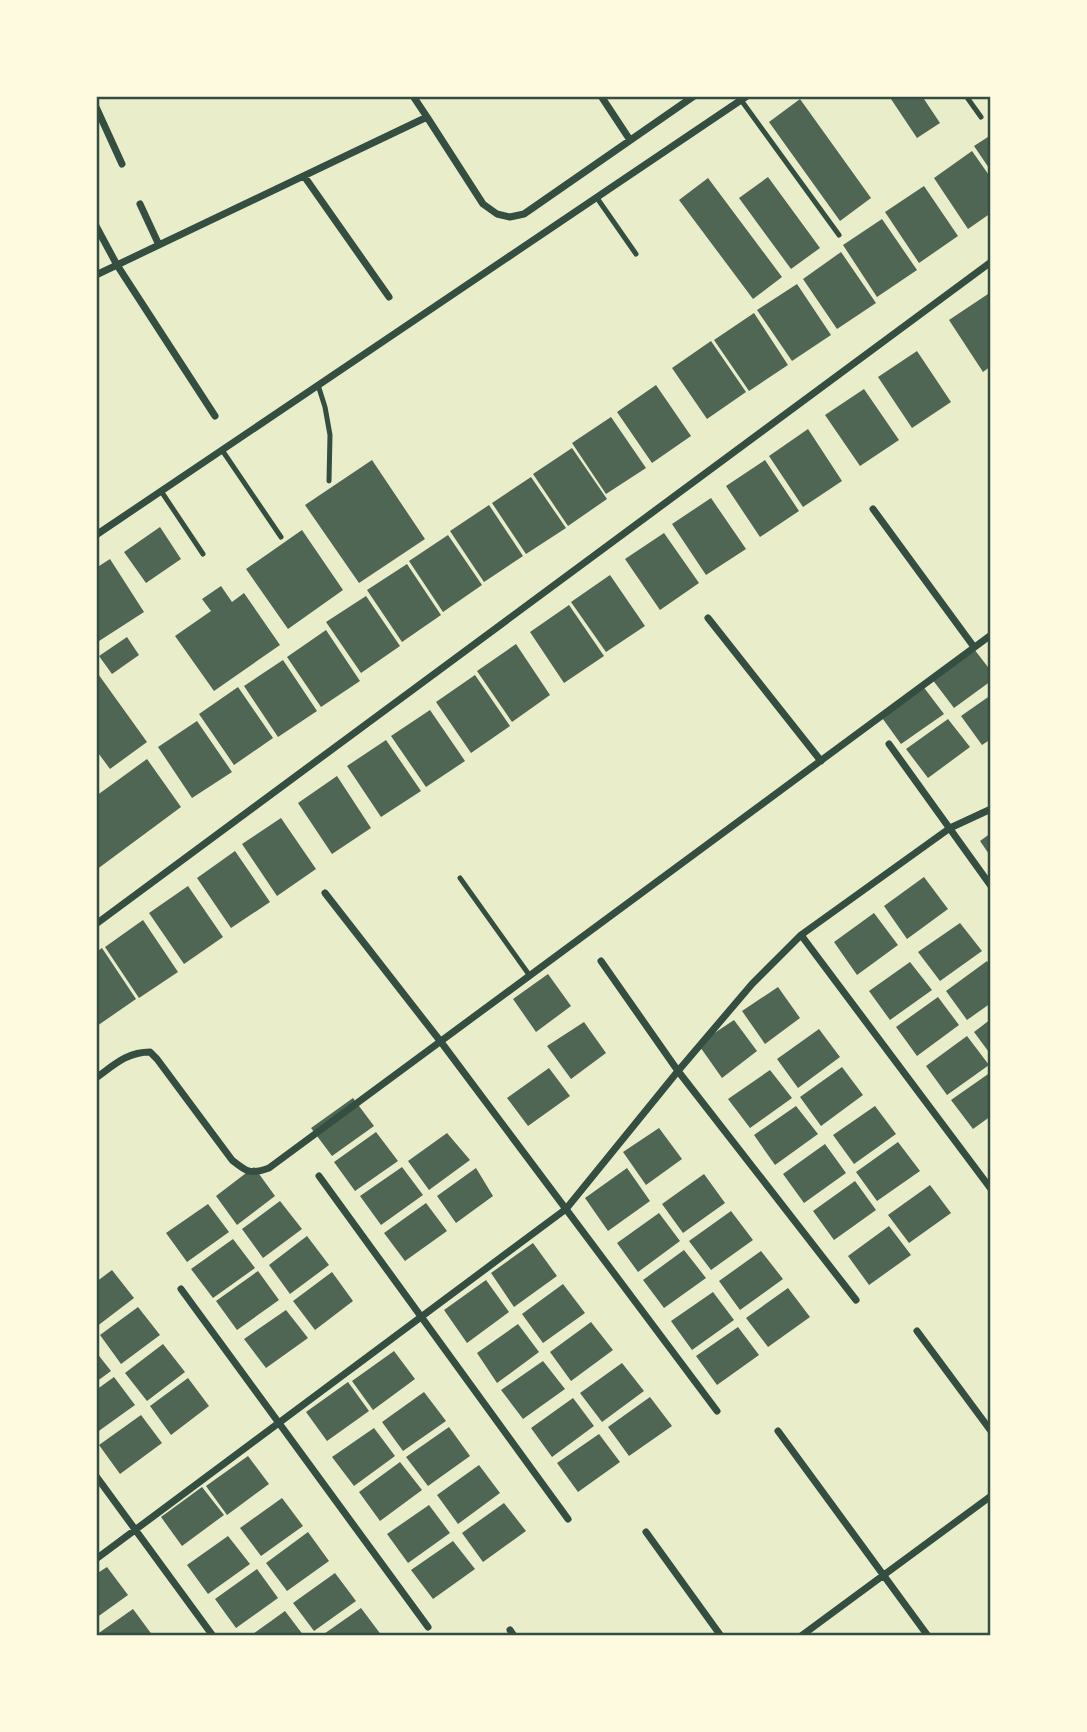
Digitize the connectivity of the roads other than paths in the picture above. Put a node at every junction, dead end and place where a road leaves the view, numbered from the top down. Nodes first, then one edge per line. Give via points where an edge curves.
1 (413, 96) edge
2 (601, 96) edge
3 (694, 96) edge
4 (966, 96) edge
5 (744, 98) edge
6 (96, 107) edge
7 (427, 117) junction
8 (981, 117) dead end
9 (630, 139) junction
10 (122, 164) dead end
11 (304, 176) junction
12 (597, 198) junction
13 (140, 204) dead end
14 (96, 226) edge
15 (839, 235) dead end
16 (159, 245) junction
17 (636, 254) dead end
18 (991, 262) edge
19 (117, 265) junction
20 (96, 275) edge
21 (389, 297) dead end
22 (318, 385) junction
23 (215, 416) dead end
24 (222, 450) junction
25 (329, 481) dead end
26 (161, 491) junction
27 (873, 509) dead end
28 (96, 535) edge
29 (281, 537) dead end
30 (203, 554) dead end
31 (708, 618) dead end
32 (991, 635) edge
33 (974, 647) junction
34 (888, 744) dead end
35 (821, 761) junction
36 (991, 809) edge
37 (950, 828) junction
38 (460, 878) dead end
39 (991, 886) edge
40 (326, 893) dead end
41 (96, 924) edge
42 (802, 935) junction
43 (601, 961) dead end
44 (530, 976) junction
45 (440, 1042) junction
46 (678, 1071) junction
47 (96, 1078) edge
48 (318, 1176) dead end
49 (991, 1189) edge
50 (566, 1209) junction
51 (181, 1289) dead end
52 (856, 1300) dead end
53 (421, 1317) junction
54 (917, 1331) dead end
55 (717, 1411) dead end
56 (279, 1423) junction
57 (778, 1431) dead end
58 (991, 1431) edge
59 (96, 1476) edge
60 (991, 1496) edge
61 (568, 1519) dead end
62 (136, 1530) junction
63 (646, 1532) dead end
64 (96, 1559) edge
65 (884, 1575) junction
66 (428, 1627) dead end
67 (213, 1636) edge
68 (721, 1636) edge
69 (801, 1636) edge
70 (928, 1636) edge

1 - 7 street
2 - 9 street
3 - 9 street
4 - 8 lane
5 - 12 street
5 - 15 lane
6 - 10 street
7 - 9 street via 483,204 510,217 524,214
7 - 11 street
11 - 16 street
11 - 21 street
12 - 17 lane
12 - 22 street
13 - 16 street
14 - 19 street
16 - 19 street
18 - 41 street
19 - 20 street
19 - 23 street
22 - 24 street
22 - 25 lane via 330,435
24 - 26 street
24 - 29 lane
26 - 28 street
26 - 30 lane
27 - 33 street
31 - 35 street
32 - 33 street
33 - 35 street
34 - 37 street
35 - 44 street
36 - 37 street
37 - 39 street
37 - 42 street
38 - 44 lane
40 - 45 street
42 - 46 street via 752,984
42 - 49 street
43 - 46 street
44 - 45 street
45 - 47 street via 255,1174 232,1160 150,1052 125,1057
45 - 50 street
46 - 50 street
46 - 52 street
48 - 53 street
50 - 53 street
50 - 55 street
51 - 56 street
53 - 56 street
53 - 61 street
54 - 58 street
56 - 62 street
56 - 66 street
57 - 65 street
59 - 62 street
60 - 65 street
62 - 64 street
62 - 67 street
63 - 68 street
65 - 69 street
65 - 70 street

